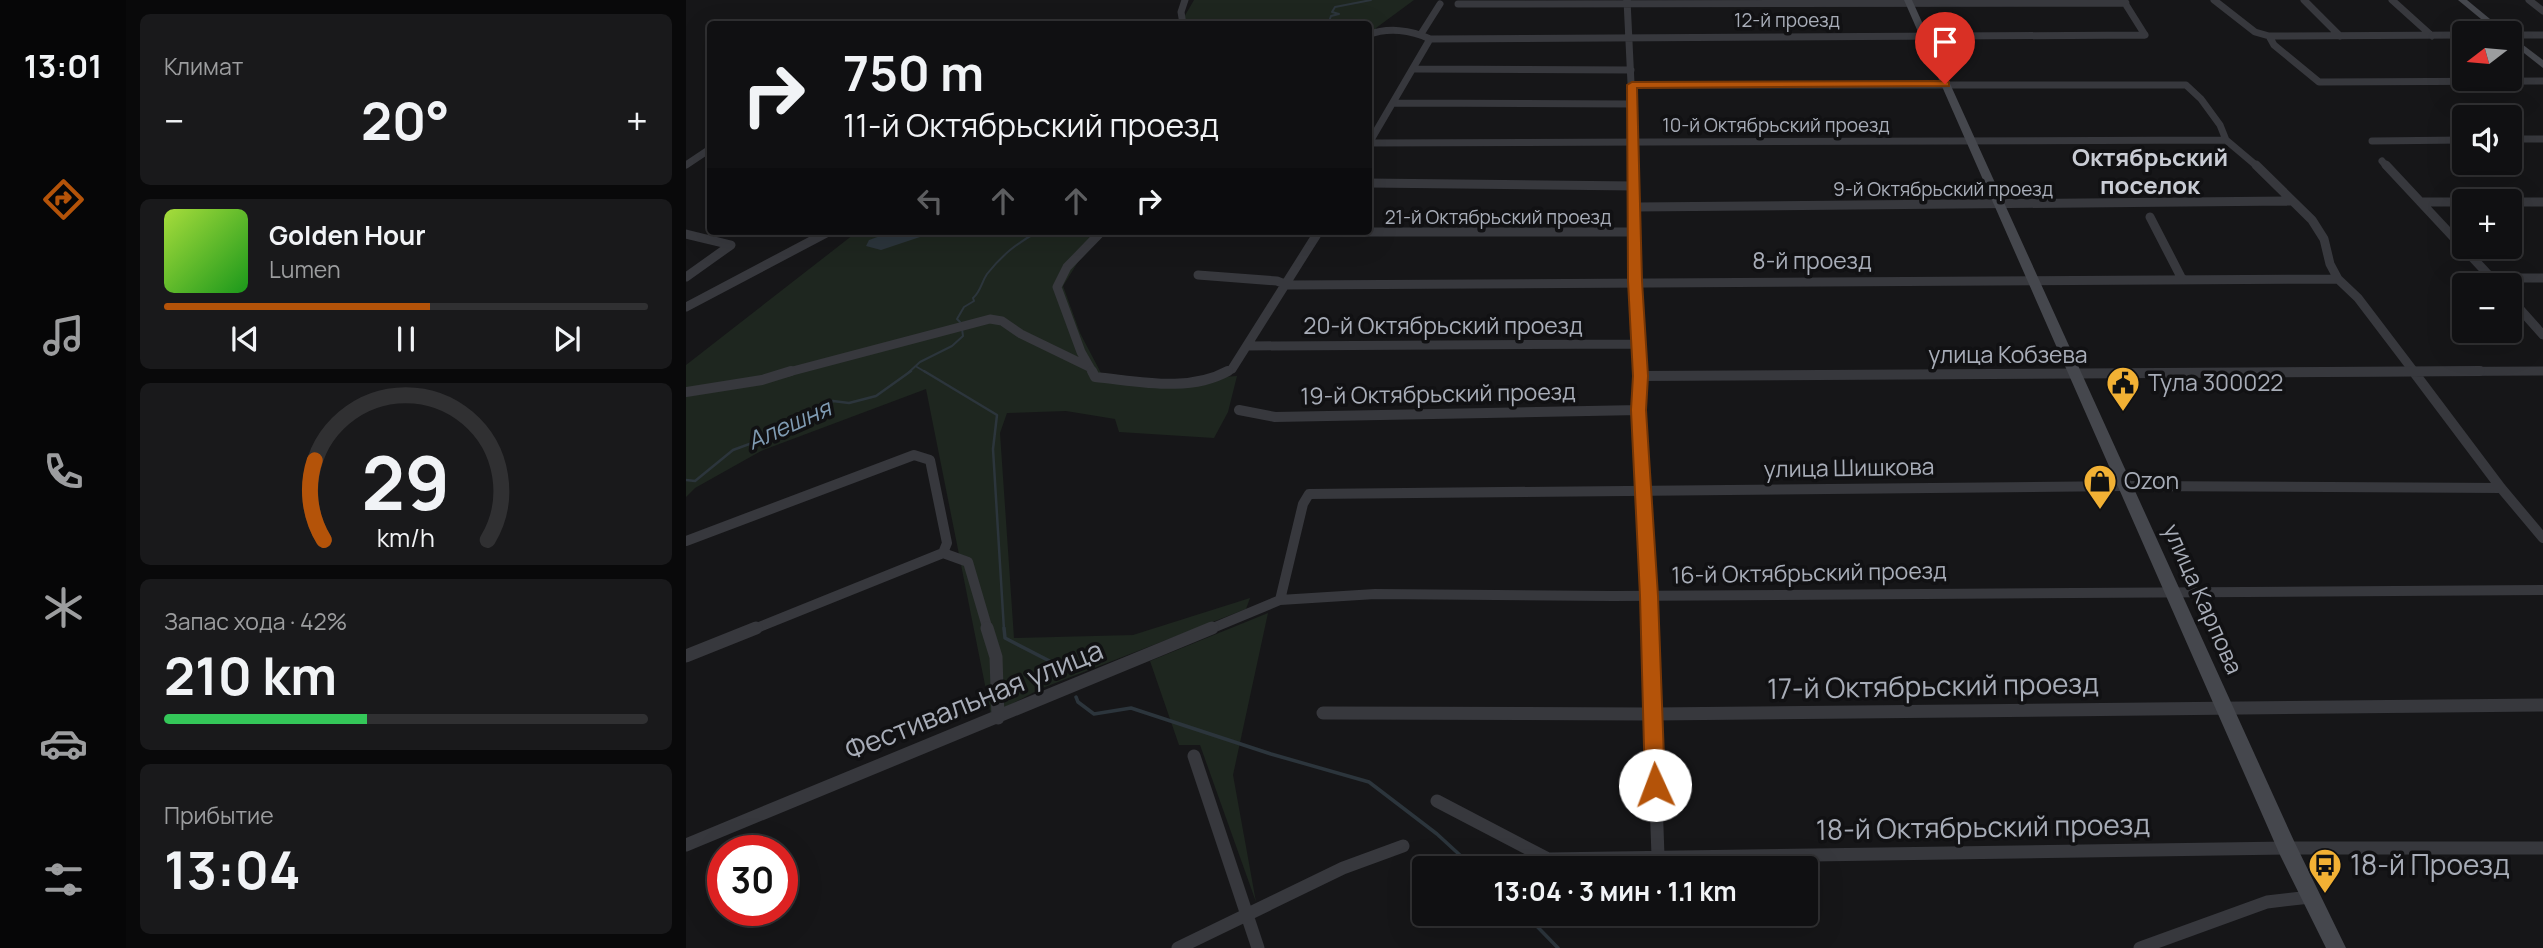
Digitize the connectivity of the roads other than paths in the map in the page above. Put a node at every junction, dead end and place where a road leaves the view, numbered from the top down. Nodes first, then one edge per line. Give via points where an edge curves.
1 (1185, 0) edge
2 (2214, 0) edge
3 (2304, 0) edge
4 (2392, 0) edge
5 (2462, 0) edge
6 (2529, 0) edge
7 (1460, 2) edge
8 (1627, 2) edge
9 (1909, 2) edge
10 (2124, 2) edge
11 (1440, 5) dead end
12 (2543, 11) edge
13 (1182, 21) edge
14 (2488, 21) edge
15 (1372, 33) edge
16 (1421, 34) junction
17 (1924, 35) junction
18 (2543, 35) edge
19 (1629, 36) junction
20 (2269, 36) junction
21 (2340, 36) junction
22 (2432, 36) junction
23 (2452, 36) edge
24 (2522, 36) edge
25 (1430, 39) junction
26 (2522, 47) edge
27 (2543, 65) edge
28 (1415, 69) junction
29 (1631, 70) junction
30 (2543, 81) edge
31 (1945, 84) junction
32 (1632, 85) junction
33 (1394, 103) junction
34 (1632, 104) junction
35 (1372, 139) edge
36 (2522, 139) edge
37 (2543, 139) edge
38 (2226, 140) junction
39 (2452, 140) edge
40 (1634, 141) junction
41 (1971, 141) junction
42 (2372, 141) dead end
43 (1372, 144) edge
44 (707, 151) edge
45 (2382, 161) dead end
46 (686, 165) edge
47 (1372, 183) edge
48 (1635, 186) junction
49 (2292, 201) junction
50 (2422, 202) junction
51 (2452, 202) edge
52 (2522, 202) edge
53 (2543, 202) edge
54 (2000, 205) junction
55 (1636, 207) junction
56 (2150, 217) dead end
57 (1372, 232) edge
58 (1636, 232) junction
59 (686, 234) edge
60 (822, 235) edge
61 (1098, 235) edge
62 (1317, 235) edge
63 (2487, 273) edge
64 (1198, 275) dead end
65 (686, 277) edge
66 (2543, 278) edge
67 (2033, 279) junction
68 (2182, 279) junction
69 (2338, 279) junction
70 (2522, 280) edge
71 (1635, 281) junction
72 (1287, 285) junction
73 (686, 307) edge
74 (2522, 311) edge
75 (2543, 335) edge
76 (1639, 344) junction
77 (1247, 346) junction
78 (1089, 367) junction
79 (2543, 371) edge
80 (2416, 373) junction
81 (2075, 374) junction
82 (1640, 376) junction
83 (686, 391) edge
84 (1239, 410) dead end
85 (1639, 410) junction
86 (2126, 486) junction
87 (2501, 488) junction
88 (1644, 492) junction
89 (2543, 538) edge
90 (686, 541) edge
91 (943, 553) junction
92 (2171, 589) junction
93 (2543, 590) edge
94 (1649, 596) junction
95 (1280, 600) junction
96 (686, 656) edge
97 (2543, 705) edge
98 (2224, 707) junction
99 (1323, 713) dead end
100 (1653, 714) junction
101 (998, 718) junction
102 (1194, 756) dead end
103 (1437, 802) dead end
104 (686, 845) edge
105 (1403, 846) dead end
106 (2287, 848) junction
107 (2543, 848) edge
108 (1542, 856) edge
109 (1658, 856) joint
110 (2310, 897) junction
111 (1248, 914) junction
112 (1178, 948) edge
113 (1258, 948) edge
114 (2140, 948) edge
115 (2336, 948) edge

1 - 13 street
2 - 20 street via 2255,32
3 - 21 street
4 - 22 street
5 - 14 main road
6 - 12 street
7 - 8 street
8 - 9 street
8 - 19 street
9 - 10 street
9 - 17 main road, улица Карпова
10 - 17 street, 12-й проезд via 2145,35
11 - 16 street
15 - 16 street
16 - 25 street
17 - 19 street, 12-й проезд
17 - 31 main road, улица Карпова
18 - 24 street
19 - 25 street, 12-й проезд
19 - 29 street
20 - 21 street
20 - 30 street via 2319,82
21 - 22 street
22 - 23 street
25 - 28 street
26 - 27 main road
28 - 29 street
28 - 33 street
29 - 32 street
31 - 32 street
31 - 38 street via 2186,85 2220,125
31 - 41 main road, улица Карпова
32 - 34 street
33 - 34 street
33 - 35 street
34 - 40 street
36 - 37 street
38 - 41 street, 10-й Октябрьский проезд
38 - 49 street
39 - 42 street
40 - 41 street, 10-й Октябрьский проезд
40 - 43 street, 10-й Октябрьский проезд
40 - 48 street
41 - 54 main road, улица Карпова
44 - 46 street
45 - 50 street
47 - 48 street
48 - 55 street
49 - 54 street, 9-й Октябрьский проезд
49 - 69 street via 2324,239
50 - 51 street
50 - 63 street
52 - 53 street
54 - 55 street, 9-й Октябрьский проезд
54 - 67 main road, улица Карпова
55 - 58 street
56 - 68 street
57 - 58 street, 21-й Октябрьский проезд
58 - 71 street
59 - 65 street via 731,245
60 - 73 street
61 - 78 street via 1066,267 1057,287
62 - 72 street
64 - 72 street, 8-й проезд
66 - 70 street
67 - 68 street, 8-й проезд
67 - 71 street, 8-й проезд
67 - 81 main road, улица Карпова
68 - 69 street, 8-й проезд
69 - 80 street
71 - 72 street, 8-й проезд
71 - 76 street
72 - 77 street
74 - 75 street
76 - 77 street, 20-й Октябрьский проезд
76 - 82 street
77 - 78 street via 1232,369 1210,381 1167,384 1095,377
78 - 83 street via 990,319 762,380
79 - 80 street, улица Кобзева
80 - 81 street, улица Кобзева
80 - 87 street
81 - 82 street, улица Кобзева
81 - 86 main road, улица Карпова
82 - 85 street
84 - 85 street, 19-й Октябрьский проезд via 1275,417
85 - 88 street
86 - 87 street, улица Шишкова
86 - 88 street, улица Шишкова
86 - 92 main road, улица Карпова
87 - 89 street
88 - 94 street
88 - 95 street, улица Шишкова via 1309,494
90 - 91 street via 914,455 930,460 947,543
91 - 96 street
91 - 101 street via 968,562 996,657
92 - 93 street, 16-й Октябрьский проезд
92 - 94 street, 16-й Октябрьский проезд
92 - 98 main road, улица Карпова
94 - 95 street, 16-й Октябрьский проезд via 1340,593
94 - 100 street
95 - 101 street, Фестивальная улица
97 - 98 street, 17-й Октябрьский проезд
98 - 100 street, 17-й Октябрьский проезд
98 - 106 main road, улица Карпова
99 - 100 street, 17-й Октябрьский проезд
100 - 109 street
101 - 104 street, Фестивальная улица
102 - 111 street
103 - 108 street, 18-й Октябрьский проезд
105 - 111 street via 1343,868
106 - 107 street, 18-й Октябрьский проезд
106 - 109 street, 18-й Октябрьский проезд
106 - 110 main road, улица Карпова
110 - 114 street via 2267,902
110 - 115 main road, улица Карпова
111 - 112 street
111 - 113 street

